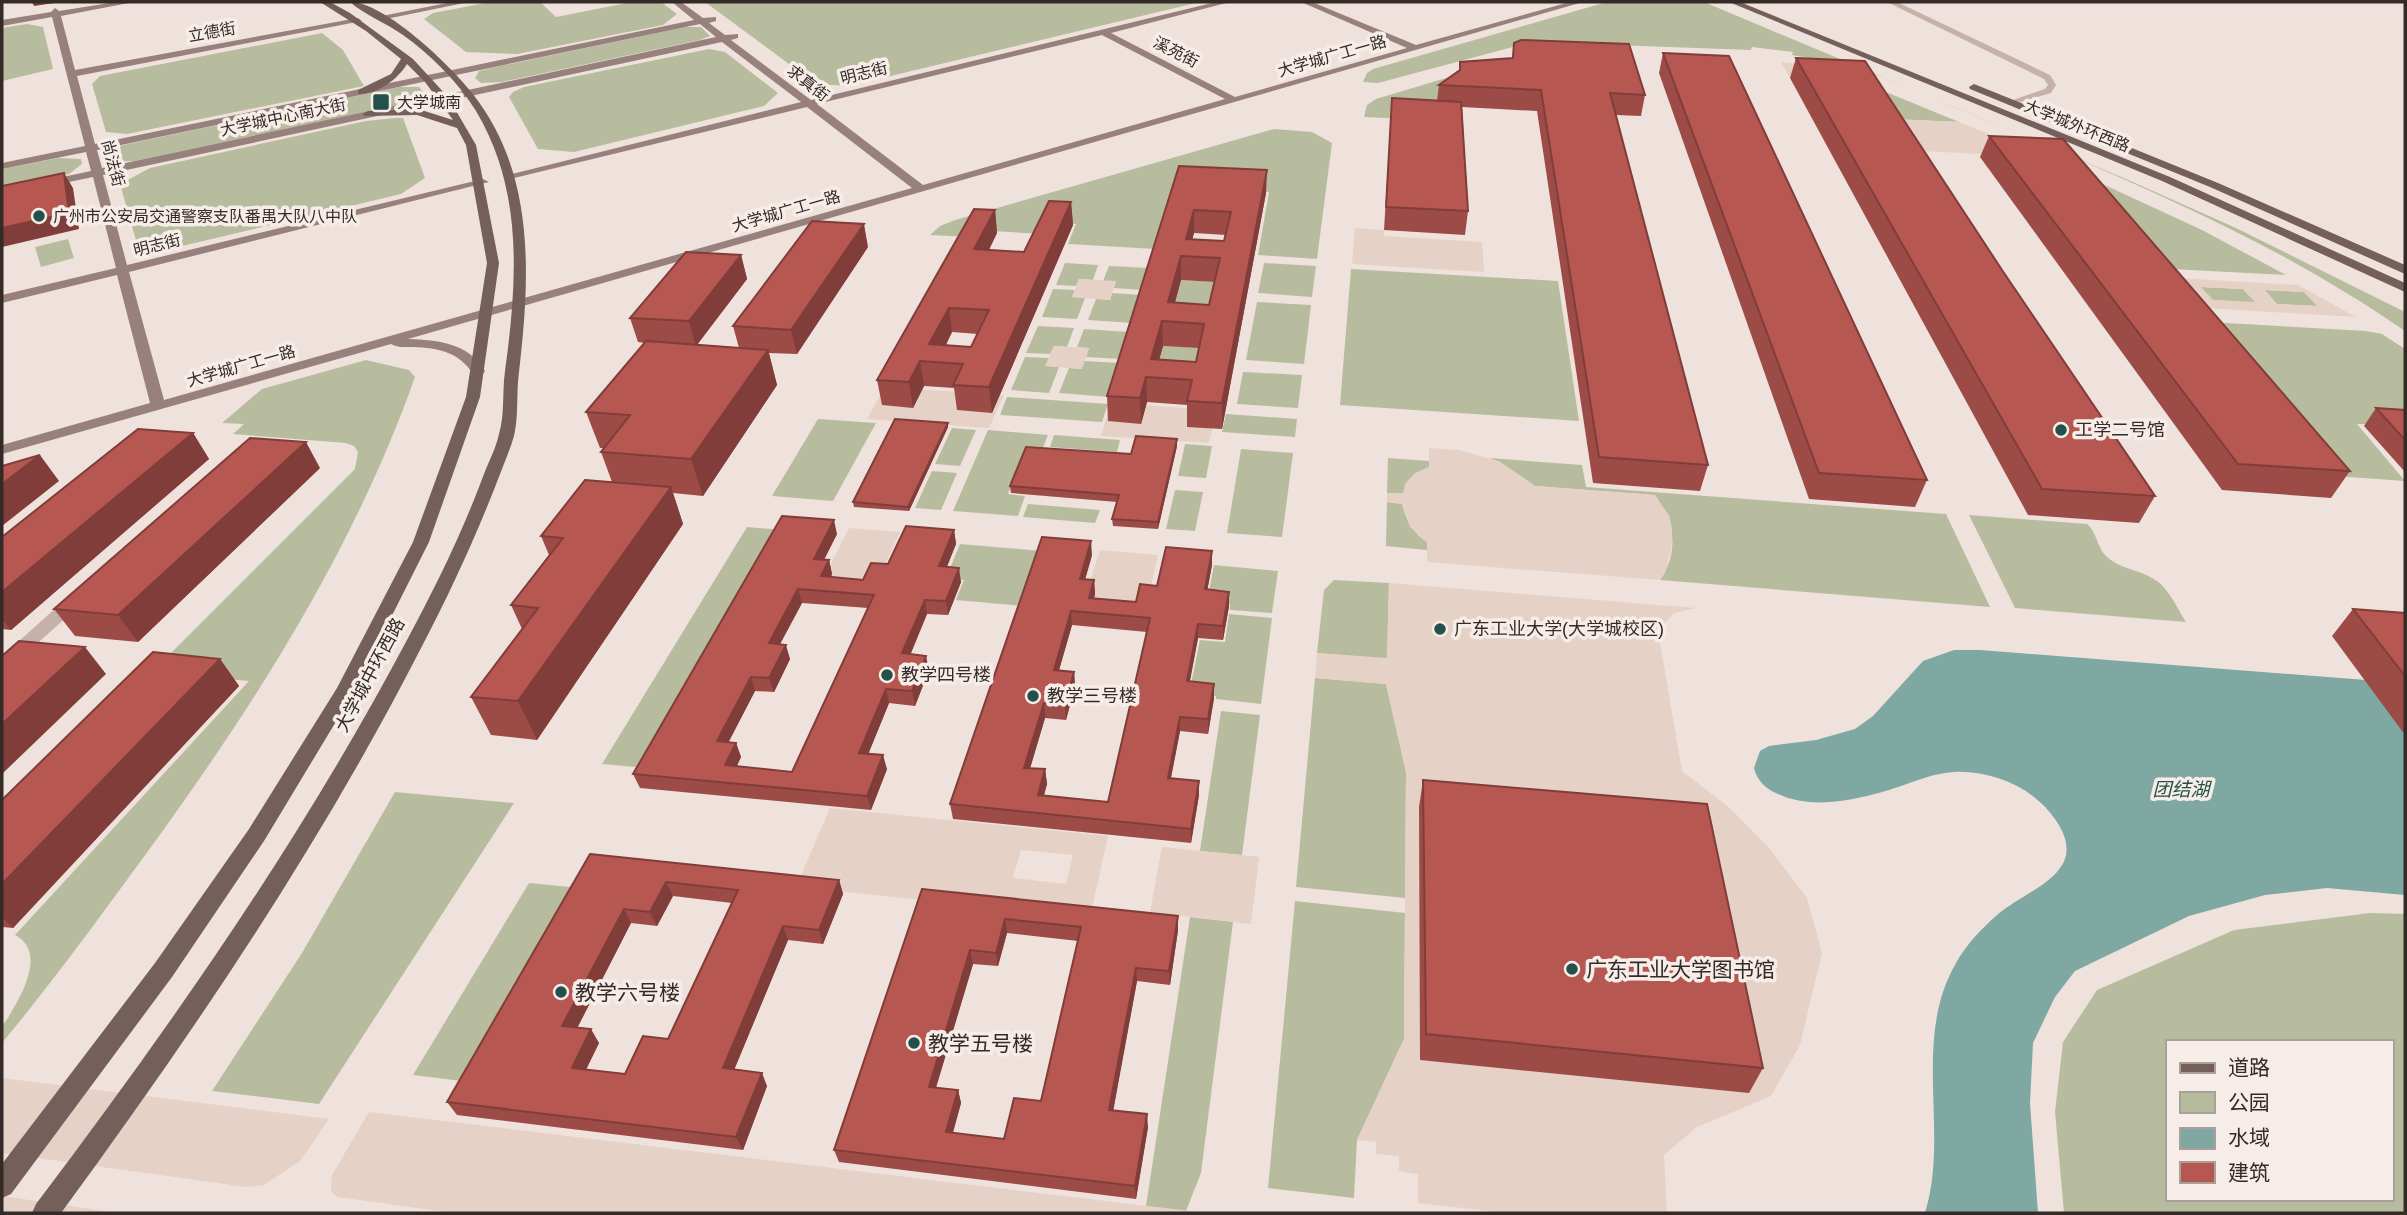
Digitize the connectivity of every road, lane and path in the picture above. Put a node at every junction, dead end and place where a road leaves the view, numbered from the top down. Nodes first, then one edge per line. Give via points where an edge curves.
1 (111, 2) edge
2 (130, 2) edge
3 (324, 2) edge
4 (354, 2) edge
5 (465, 2) edge
6 (676, 2) edge
7 (690, 2) edge
8 (1226, 2) edge
9 (1305, 2) edge
10 (1561, 2) edge
11 (1579, 2) edge
12 (1733, 2) edge
13 (1761, 2) edge
14 (1891, 2) edge
15 (56, 13) junction
16 (381, 17) junction
17 (707, 21) junction
18 (2, 22) edge
19 (358, 22) junction
20 (1968, 27) dead end
21 (1951, 30) junction
22 (1103, 32) junction
23 (729, 37) junction
24 (1411, 47) junction
25 (406, 58) junction
26 (452, 73) junction
27 (71, 74) junction
28 (428, 78) junction
29 (362, 92) junction
30 (468, 93) junction
31 (444, 98) junction
32 (1231, 98) junction
33 (820, 100) junction
34 (808, 103) junction
35 (2013, 103) junction
36 (368, 114) junction
37 (461, 125) junction
38 (90, 148) junction
39 (2, 166) edge
40 (97, 172) junction
41 (510, 176) junction
42 (483, 182) junction
43 (924, 185) junction
44 (2, 193) edge
45 (122, 270) junction
46 (2405, 270) edge
47 (2405, 289) edge
48 (522, 298) junction
49 (2, 299) edge
50 (489, 307) junction
51 (366, 346) junction
52 (478, 371) junction
53 (157, 402) junction
54 (2, 441) edge
55 (2, 450) edge
56 (81, 595) edge
57 (25, 645) edge
58 (2, 1185) edge
59 (45, 1213) edge

1 - 15 street
2 - 15 street
3 - 19 main road, 大学城中环西路
4 - 16 main road, 大学城中环西路
5 - 16 street
6 - 17 street, 求真街
7 - 17 street, 求真街
8 - 22 street, 明志街
9 - 24 street
10 - 24 street, 大学城广工一路
11 - 24 street, 大学城广工一路
12 - 47 main road, 大学城外环西路 via 2166,179
13 - 35 main road, 大学城外环西路
14 - 21 street
15 - 18 street
15 - 27 street, 尚法街
16 - 26 main road, 大学城中环西路
17 - 23 street, 求真街
17 - 26 street, 大学城中心南大街
19 - 25 main road, 大学城中环西路
19 - 27 street, 立德街
20 - 21 street
21 - 35 street via 2047,77 2052,85 2048,91
22 - 32 street, 溪苑街
22 - 33 street, 明志街
23 - 30 street, 大学城中心南大街
23 - 33 street, 求真街
23 - 34 street, 求真街
24 - 32 street, 大学城广工一路
25 - 28 main road, 大学城中环西路
25 - 29 main road via 390,80
26 - 28 street, 大学城中心南大街
26 - 30 main road, 大学城中环西路
27 - 38 street, 尚法街
28 - 29 street, 大学城中心南大街
28 - 31 main road, 大学城中环西路
29 - 38 street, 大学城中心南大街
30 - 31 street, 大学城中心南大街
30 - 41 main road, 大学城中环西路 via 492,129
31 - 36 street, 大学城中心南大街
31 - 37 main road, 大学城中环西路
32 - 43 street, 大学城广工一路
33 - 34 street, 明志街
33 - 43 street, 求真街
34 - 41 street, 明志街
34 - 43 street, 求真街
35 - 46 main road, 大学城外环西路 via 2214,184
36 - 37 main road via 417,112
36 - 40 street, 大学城中心南大街
37 - 42 main road, 大学城中环西路
38 - 39 street, 大学城中心南大街
38 - 40 street, 尚法街
40 - 44 street, 大学城中心南大街
40 - 45 street, 尚法街
41 - 48 main road, 大学城中环西路 via 522,238
42 - 45 street, 明志街
42 - 50 main road, 大学城中环西路 via 492,253
43 - 48 street, 大学城广工一路
45 - 49 street, 明志街
45 - 53 street, 尚法街
48 - 50 street, 大学城广工一路
48 - 59 main road, 大学城中环西路 via 508,430 468,537 383,706 272,890
50 - 51 street, 大学城广工一路
50 - 52 main road, 大学城中环西路
50 - 53 street, 大学城广工一路
51 - 52 street via 438,346 469,356
51 - 53 street, 大学城广工一路
52 - 58 main road, 大学城中环西路 via 472,403 425,538 284,791 135,1009
53 - 54 street, 大学城广工一路
53 - 55 street, 大学城广工一路
56 - 57 street

